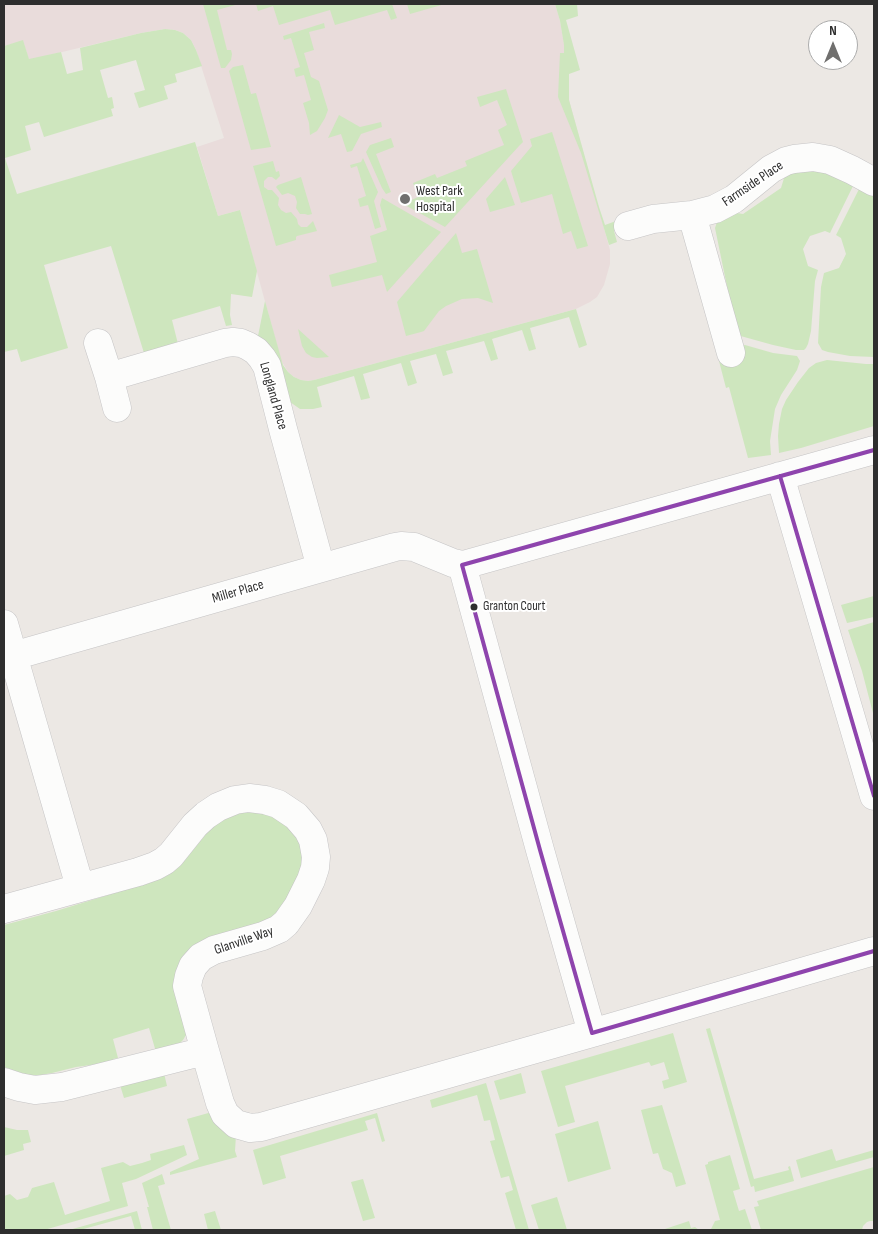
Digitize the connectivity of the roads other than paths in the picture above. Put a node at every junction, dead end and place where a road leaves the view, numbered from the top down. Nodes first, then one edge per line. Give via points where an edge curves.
1 (874, 182) edge
2 (692, 215) junction
3 (628, 226) dead end
4 (98, 343) dead end
5 (731, 353) dead end
6 (109, 377) junction
7 (117, 408) dead end
8 (874, 450) edge
9 (780, 476) junction
10 (462, 565) junction
11 (321, 568) junction
12 (4, 624) edge
13 (13, 656) junction
14 (874, 796) edge
15 (80, 888) junction
16 (4, 910) edge
17 (874, 951) edge
18 (592, 1033) junction
19 (205, 1051) junction
20 (4, 1082) edge

1 - 2 street, Farmside Place via 830,160 813,157 794,159 771,169 725,204
2 - 3 street, Farmside Place
2 - 5 street
4 - 6 street
6 - 7 street
6 - 11 street, Longland Place via 225,343 245,344 256,351 267,366
8 - 9 street
9 - 10 street
9 - 14 street
10 - 11 street, Miller Place via 414,547 401,546
10 - 18 street
11 - 13 street, Miller Place
12 - 13 street
13 - 15 street
15 - 16 street, Glanville Way
15 - 19 street, Glanville Way via 164,861 206,815 235,800 254,798 278,804 296,816 308,830 316,857 313,874 306,893 286,923 269,934 208,953 190,970 187,986
17 - 18 street, Glanville Way
18 - 19 street, Glanville Way via 250,1128 236,1124 225,1114
19 - 20 street via 56,1088 30,1090

